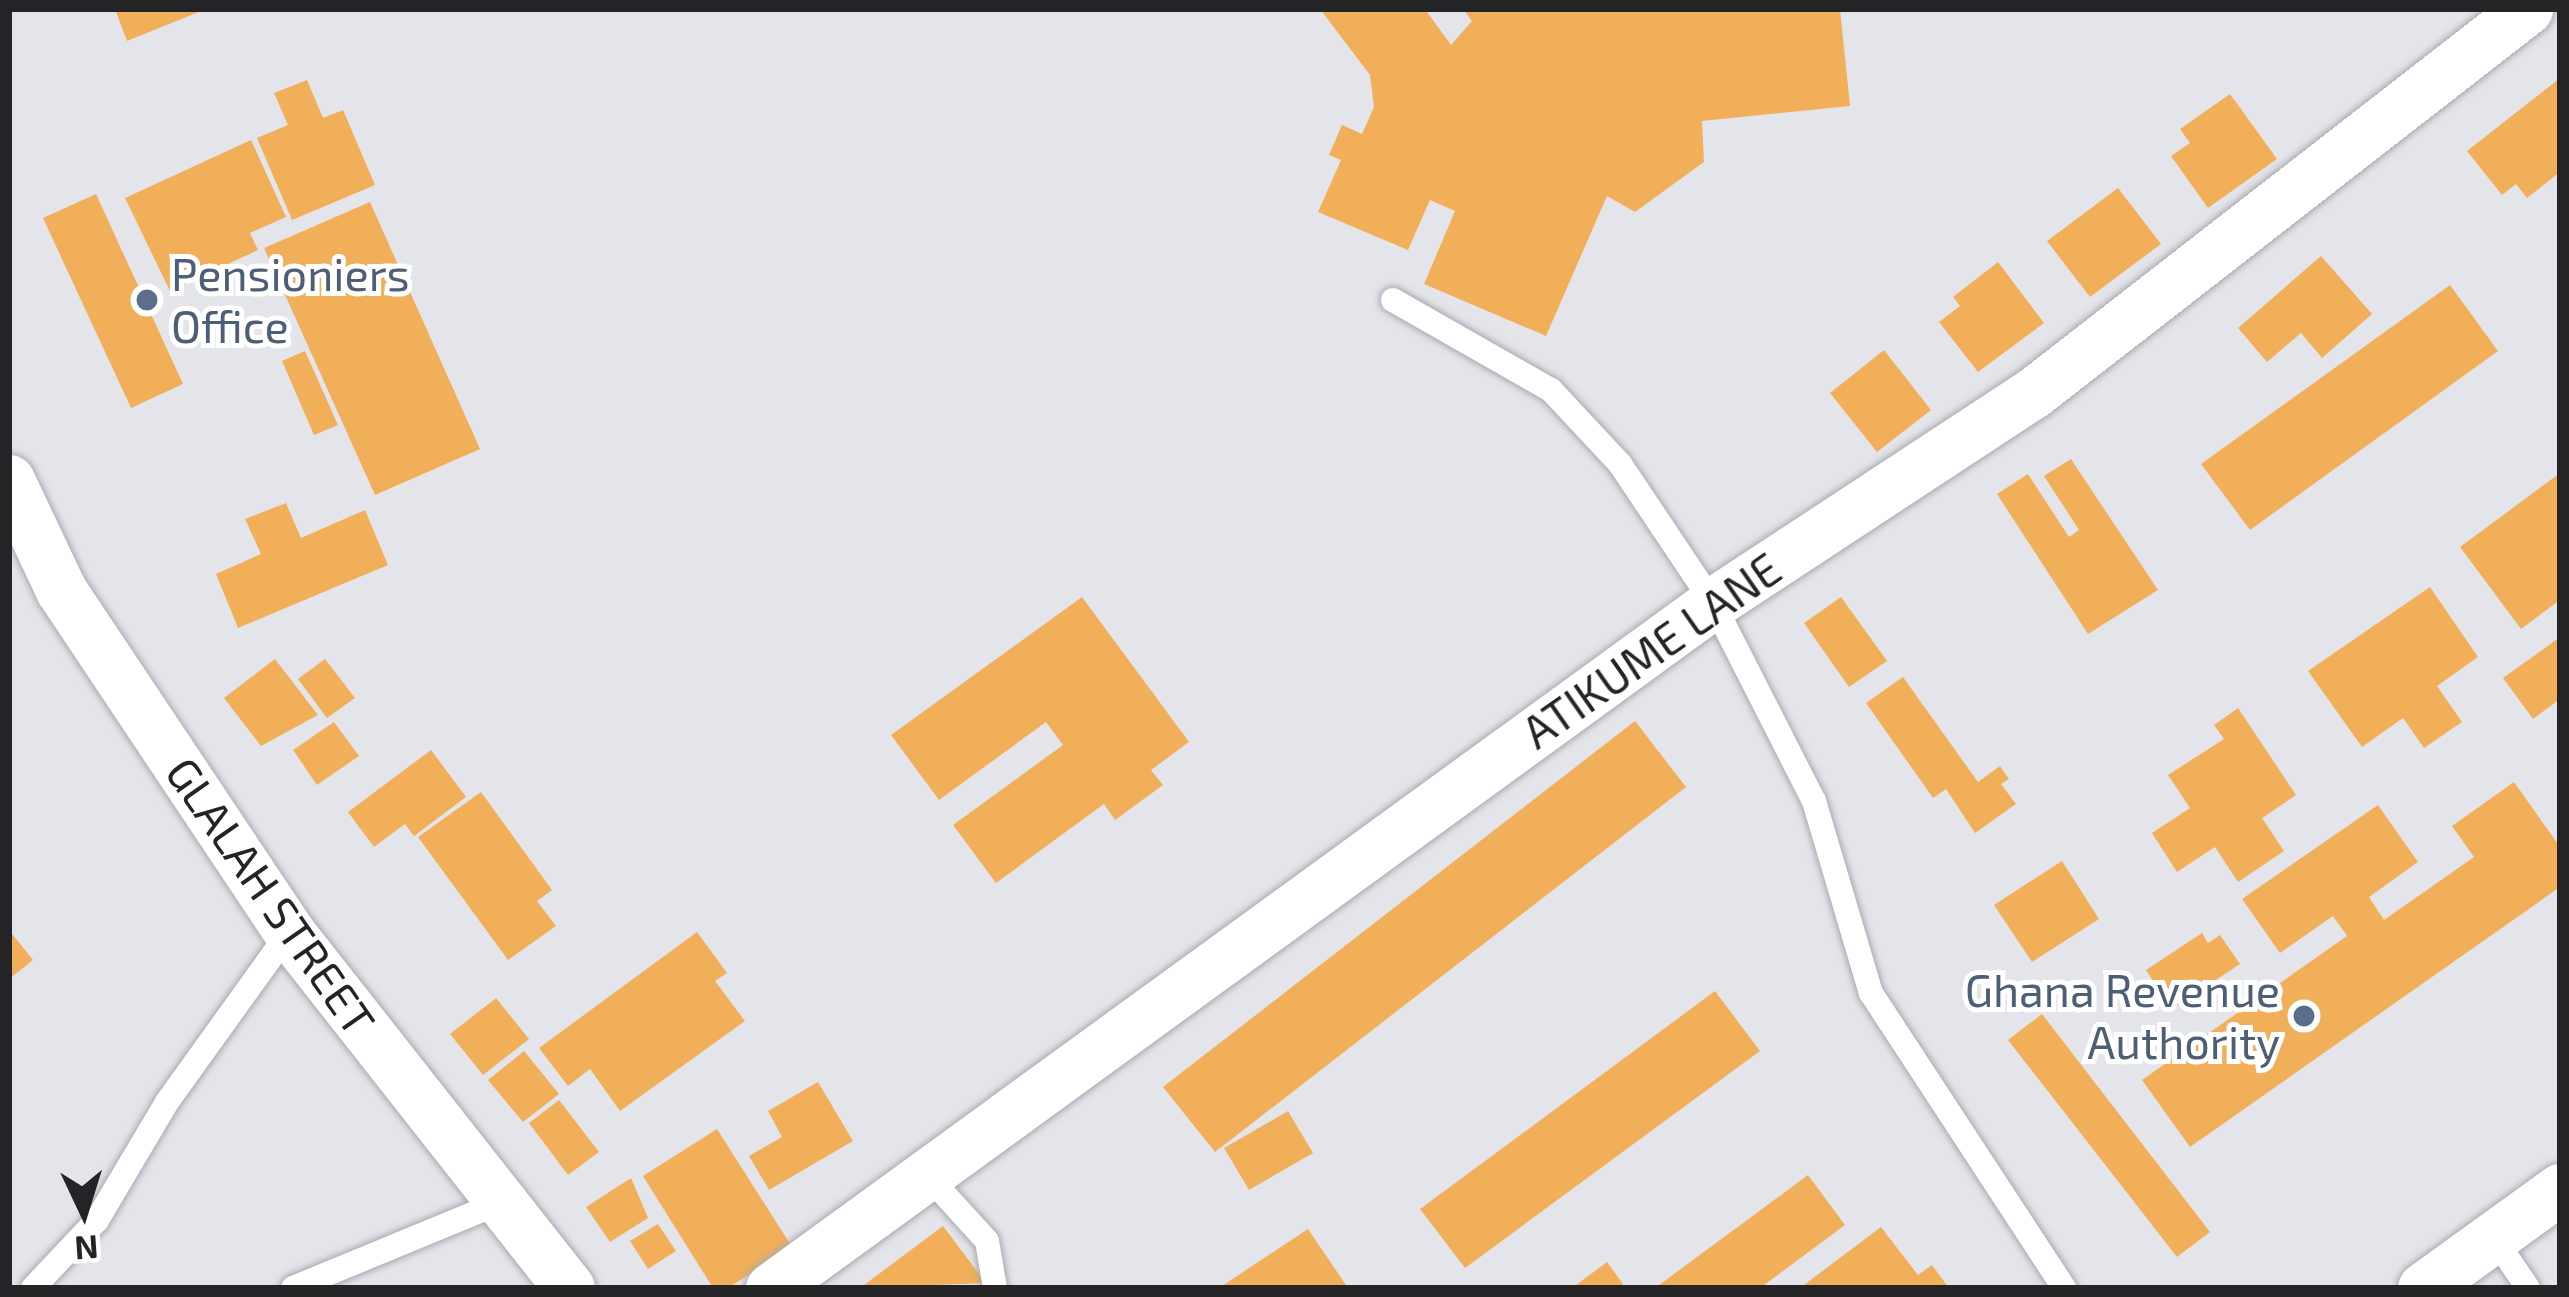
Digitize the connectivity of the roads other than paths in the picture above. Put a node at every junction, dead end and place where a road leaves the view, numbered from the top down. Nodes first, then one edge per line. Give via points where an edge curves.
1 (2527, 9) edge
2 (1394, 300) dead end
3 (9, 480) edge
4 (1713, 603) junction
5 (289, 932) junction
6 (927, 1175) junction
7 (2560, 1189) edge
8 (497, 1204) junction
9 (2494, 1238) junction
10 (33, 1288) edge
11 (293, 1288) edge
12 (568, 1288) edge
13 (771, 1288) edge
14 (994, 1288) edge
15 (2064, 1288) edge
16 (2423, 1288) edge
17 (2528, 1288) edge

1 - 4 street, ATIKUME LANE via 2032,393
2 - 4 lane via 1551,390 1620,464
3 - 5 street, GLALAH STREET via 61,590
4 - 6 street, ATIKUME LANE
4 - 15 lane via 1814,801 1871,994
5 - 8 street, GLALAH STREET
5 - 10 lane via 167,1102 97,1220
6 - 13 street, ATIKUME LANE
6 - 14 lane via 987,1241
7 - 9 street
8 - 11 lane
8 - 12 street, GLALAH STREET
9 - 16 street
9 - 17 lane

